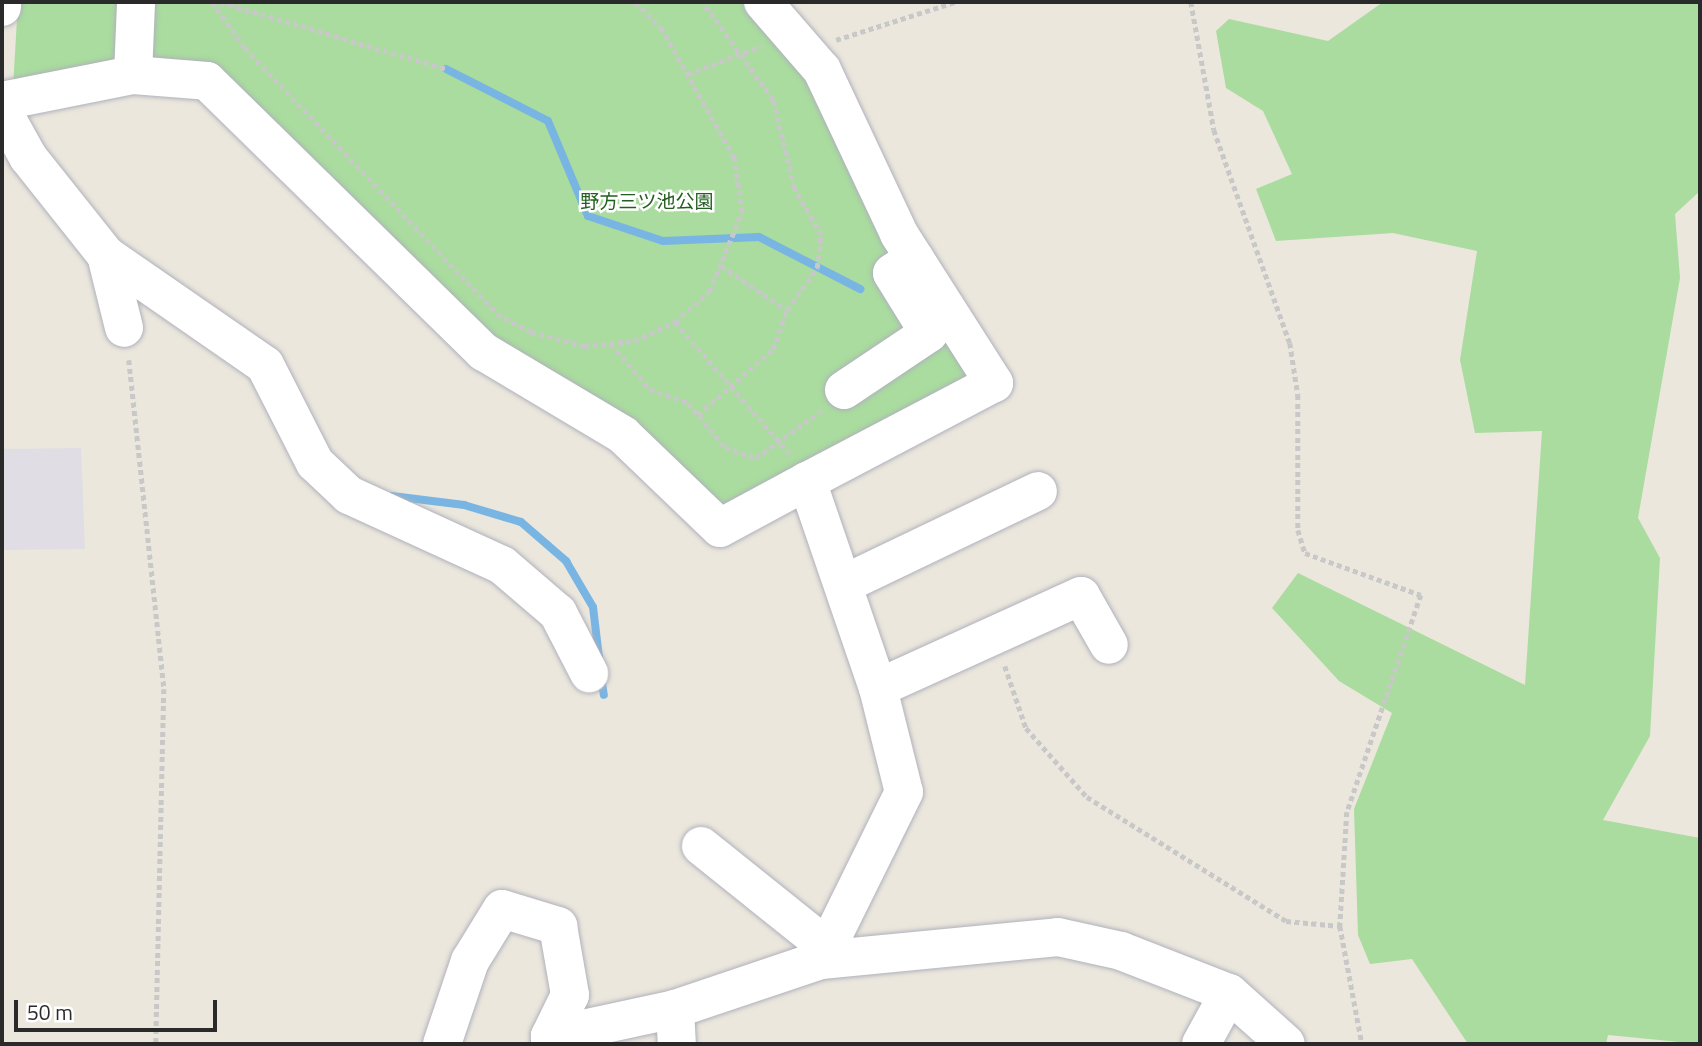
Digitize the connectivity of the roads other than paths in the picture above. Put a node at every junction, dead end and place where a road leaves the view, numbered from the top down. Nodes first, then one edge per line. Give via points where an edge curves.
1 (136, 2) edge
2 (763, 2) edge
3 (133, 75) junction
4 (2, 101) edge
5 (2, 110) edge
6 (106, 255) junction
7 (915, 258) junction
8 (124, 328) road end
9 (839, 397) road end
10 (807, 481) junction
11 (1038, 491) dead end
12 (844, 584) junction
13 (1109, 645) dead end
14 (589, 673) dead end
15 (878, 688) junction
16 (701, 846) dead end
17 (824, 953) junction
18 (1229, 993) junction
19 (676, 1027) edge
20 (550, 1040) edge
21 (442, 1044) edge
22 (1201, 1044) edge
23 (1286, 1044) edge

1 - 3 street
2 - 7 street via 821,70 855,149
3 - 4 street
3 - 10 street via 207,81 484,352 623,435 720,528
5 - 6 street via 28,157
6 - 8 street
6 - 14 street via 265,365 315,463 349,495 502,565 558,612
7 - 9 street via 892,273 929,333
7 - 10 street via 993,383
10 - 12 street
11 - 12 street
12 - 15 street
13 - 15 street via 1081,596
15 - 17 street via 904,792
16 - 17 street
17 - 18 street via 1058,937 1121,951
17 - 19 street
18 - 22 street
18 - 23 street
19 - 20 street
20 - 21 street via 569,995 558,926 502,909 470,961

